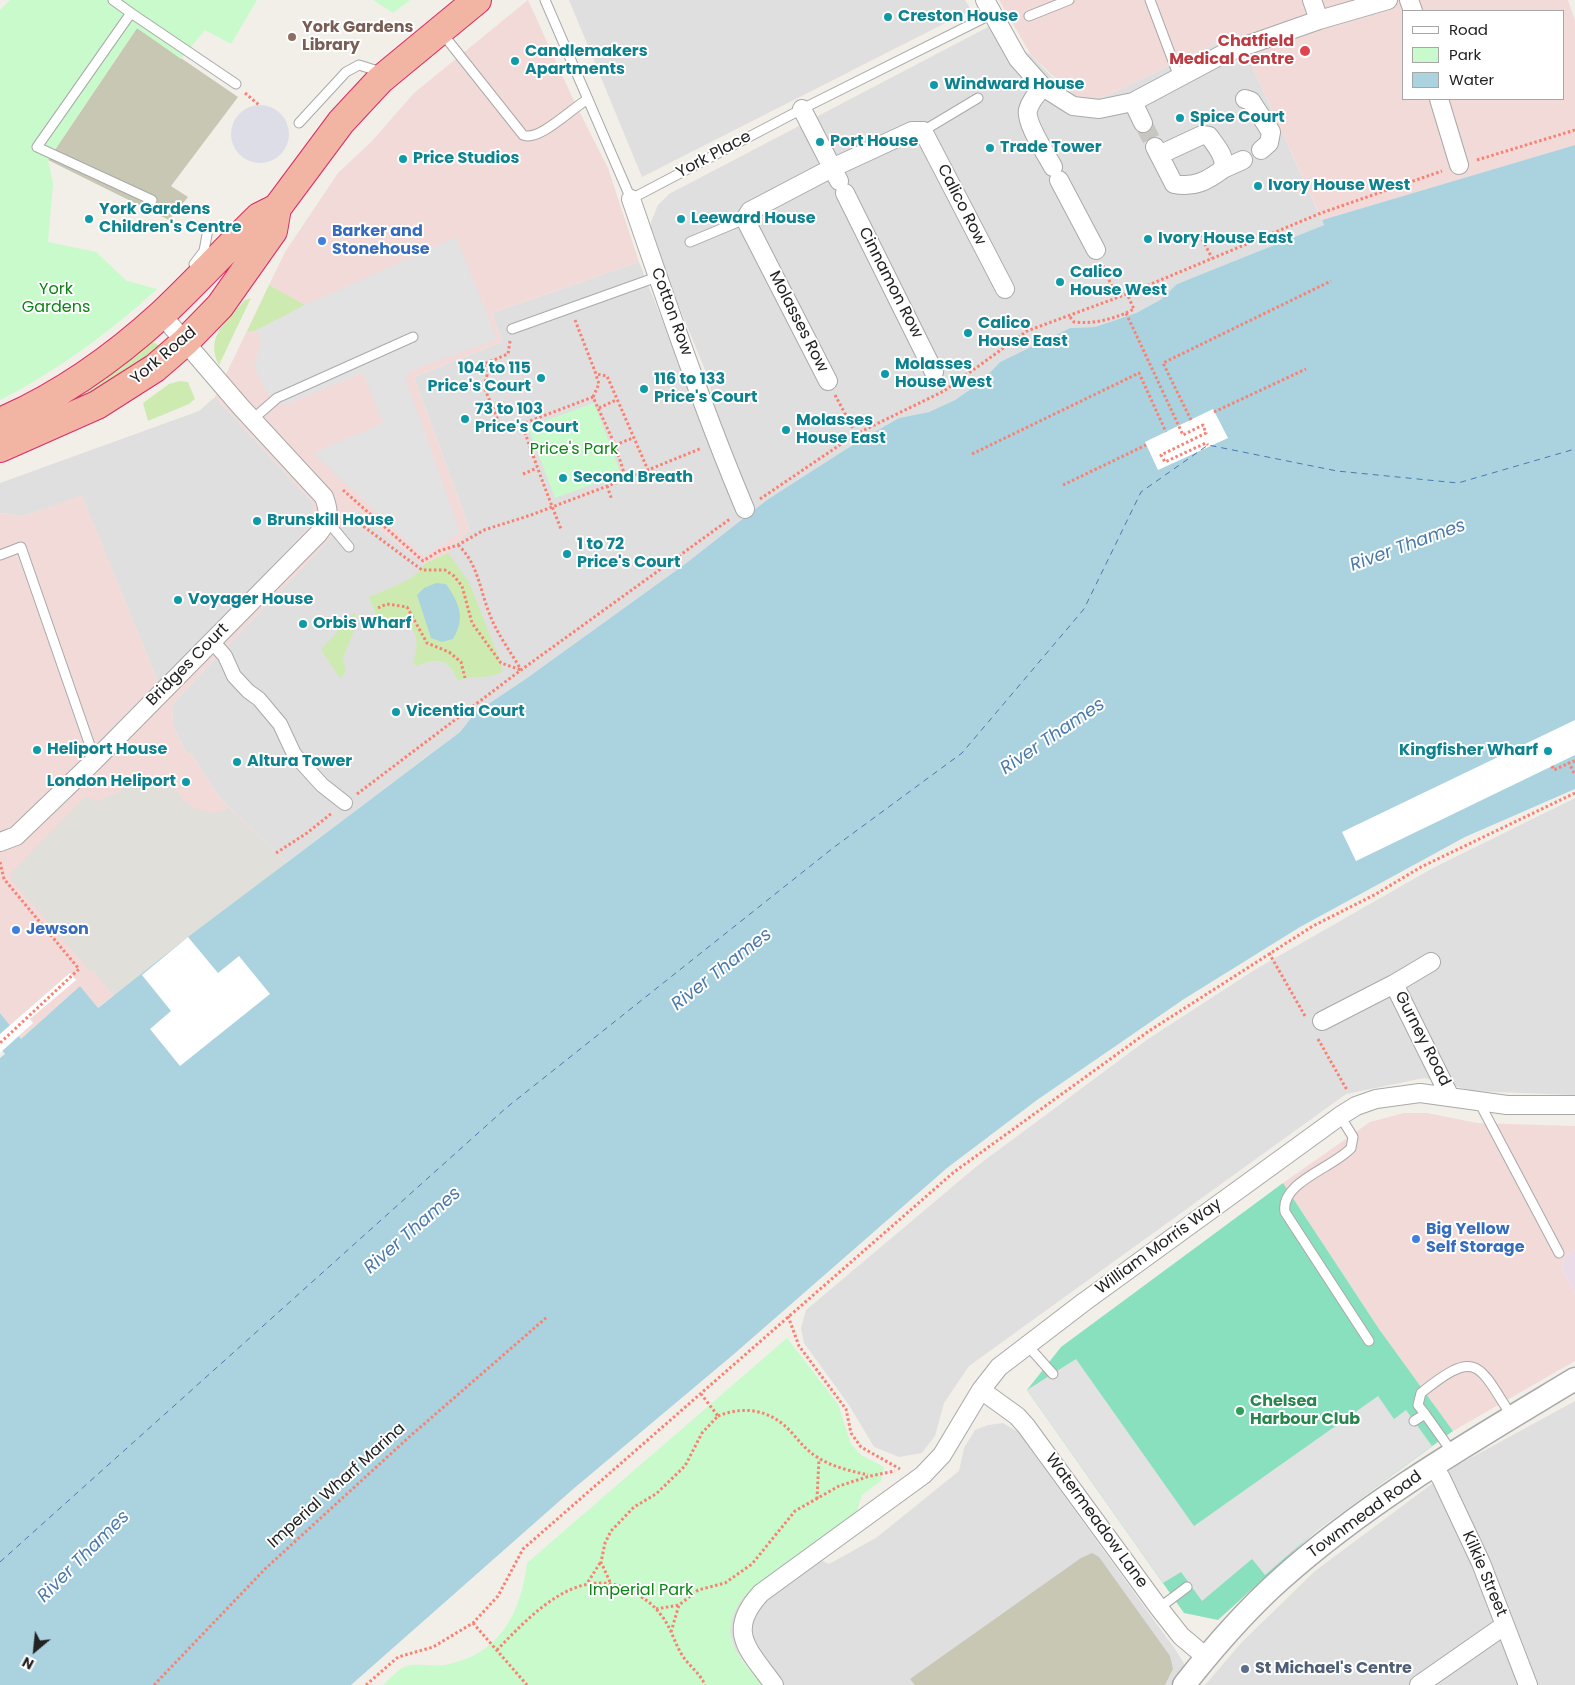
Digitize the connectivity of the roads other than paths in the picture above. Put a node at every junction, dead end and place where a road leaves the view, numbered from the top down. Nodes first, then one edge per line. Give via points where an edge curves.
1 (113, 0) edge
2 (477, 0) edge
3 (545, 0) edge
4 (1069, 0) edge
5 (1150, 0) edge
6 (1312, 0) edge
7 (1388, 0) edge
8 (988, 7) edge
9 (131, 13) junction
10 (1029, 16) dead end
11 (1319, 20) junction
12 (440, 31) junction
13 (387, 74) junction
14 (1179, 77) junction
15 (236, 84) dead end
16 (1043, 87) junction
17 (978, 98) dead end
18 (588, 99) junction
19 (1245, 99) dead end
20 (1439, 100) edge
21 (1133, 102) junction
22 (802, 109) junction
23 (299, 123) dead end
24 (1143, 123) tunnel mouth
25 (918, 131) junction
26 (1261, 150) dead end
27 (1242, 160) dead end
28 (1459, 165) road end
29 (1223, 169) junction
30 (839, 181) junction
31 (631, 199) junction
32 (152, 200) dead end
33 (277, 208) junction
34 (747, 215) junction
35 (208, 229) dead end
36 (690, 242) dead end
37 (1096, 250) road end
38 (187, 270) dead end
39 (657, 277) junction
40 (1005, 289) dead end
41 (147, 323) junction
42 (512, 330) road end
43 (413, 337) dead end
44 (185, 342) junction
45 (934, 372) dead end
46 (828, 382) road end
47 (253, 419) junction
48 (0, 422) edge
49 (0, 448) edge
50 (745, 509) road end
51 (325, 525) junction
52 (349, 547) dead end
53 (0, 555) edge
54 (212, 641) junction
55 (95, 760) junction
56 (345, 803) road end
57 (0, 842) edge
58 (1431, 962) dead end
59 (1394, 984) junction
60 (1322, 1021) dead end
61 (1449, 1095) junction
62 (1479, 1101) junction
63 (1575, 1105) edge
64 (1340, 1116) junction
65 (1559, 1253) dead end
66 (1369, 1341) dead end
67 (1028, 1346) junction
68 (1052, 1374) dead end
69 (1575, 1379) edge
70 (981, 1390) junction
71 (1425, 1414) junction
72 (1512, 1417) junction
73 (1414, 1421) dead end
74 (1453, 1452) junction
75 (1433, 1466) junction
76 (1187, 1587) dead end
77 (1159, 1608) junction
78 (1505, 1625) junction
79 (1206, 1657) junction
80 (774, 1685) edge
81 (1184, 1685) edge
82 (1419, 1685) edge
83 (1528, 1685) edge

1 - 9 lane
2 - 12 highway, York Road
3 - 18 lane
4 - 10 lane
5 - 14 lane
6 - 11 street
7 - 11 street
8 - 16 street via 1018,59
8 - 22 lane, York Place
9 - 15 lane
9 - 32 lane via 38,147
11 - 14 street via 1246,44
12 - 13 highway, York Road
12 - 18 lane via 523,135 540,134
13 - 23 lane via 359,65 346,72
13 - 33 highway, York Road via 341,122
14 - 21 street
16 - 21 street via 1073,106 1099,109
16 - 37 street via 1028,111 1029,122
17 - 25 lane
18 - 31 lane
19 - 26 street via 1251,101 1271,132 1269,143
20 - 28 street
21 - 24 street
22 - 30 street, Cinnamon Row
22 - 31 lane, York Place
25 - 30 street
25 - 40 street, Calico Row
27 - 29 street
29 - 29 street via 1199,184 1186,187 1174,184 1157,151 1202,135 1209,136 1225,164
30 - 34 street
30 - 45 street, Cinnamon Row
31 - 39 street, Cotton Row
33 - 41 highway, York Road via 259,217
33 - 44 highway, York Road via 273,231 220,306
34 - 36 lane
34 - 46 street, Molasses Row
35 - 38 lane via 201,257
39 - 42 lane
39 - 50 street, Cotton Row
41 - 44 street
41 - 48 highway, York Road via 71,383
43 - 47 lane via 277,398
44 - 47 street
44 - 49 highway, York Road via 155,368 97,405
47 - 51 street via 324,497 329,511
51 - 52 lane via 334,529
51 - 54 street, Bridges Court
53 - 55 lane via 21,548
54 - 55 street, Bridges Court
54 - 56 street via 225,656 234,676 280,724 294,754 322,786
55 - 57 street, Bridges Court via 16,836
58 - 59 street, Gurney Road
59 - 60 street, Gurney Road
59 - 61 street, Gurney Road
61 - 62 street, William Morris Way
61 - 64 street, William Morris Way via 1396,1094 1356,1106
62 - 63 street, William Morris Way via 1506,1105
62 - 65 lane
64 - 66 lane via 1353,1137 1351,1148 1294,1188 1284,1200 1284,1206
64 - 67 street, William Morris Way
67 - 68 lane
67 - 70 street, William Morris Way via 999,1367
69 - 72 street, Townmead Road
70 - 77 street, Watermeadow Lane via 1026,1426
70 - 80 street, William Morris Way via 942,1455 923,1475 762,1593 744,1616 743,1642
71 - 72 lane via 1418,1405 1421,1393 1455,1368 1467,1365 1486,1376
71 - 73 lane
71 - 74 lane
72 - 74 street, Townmead Road
74 - 75 street, Townmead Road
75 - 78 street, Kilkie Street via 1442,1478 1481,1563
75 - 79 street, Townmead Road via 1344,1528 1287,1574
76 - 77 lane
77 - 79 street, Watermeadow Lane via 1181,1636
78 - 82 street
78 - 83 street, Kilkie Street
79 - 81 street, Townmead Road

